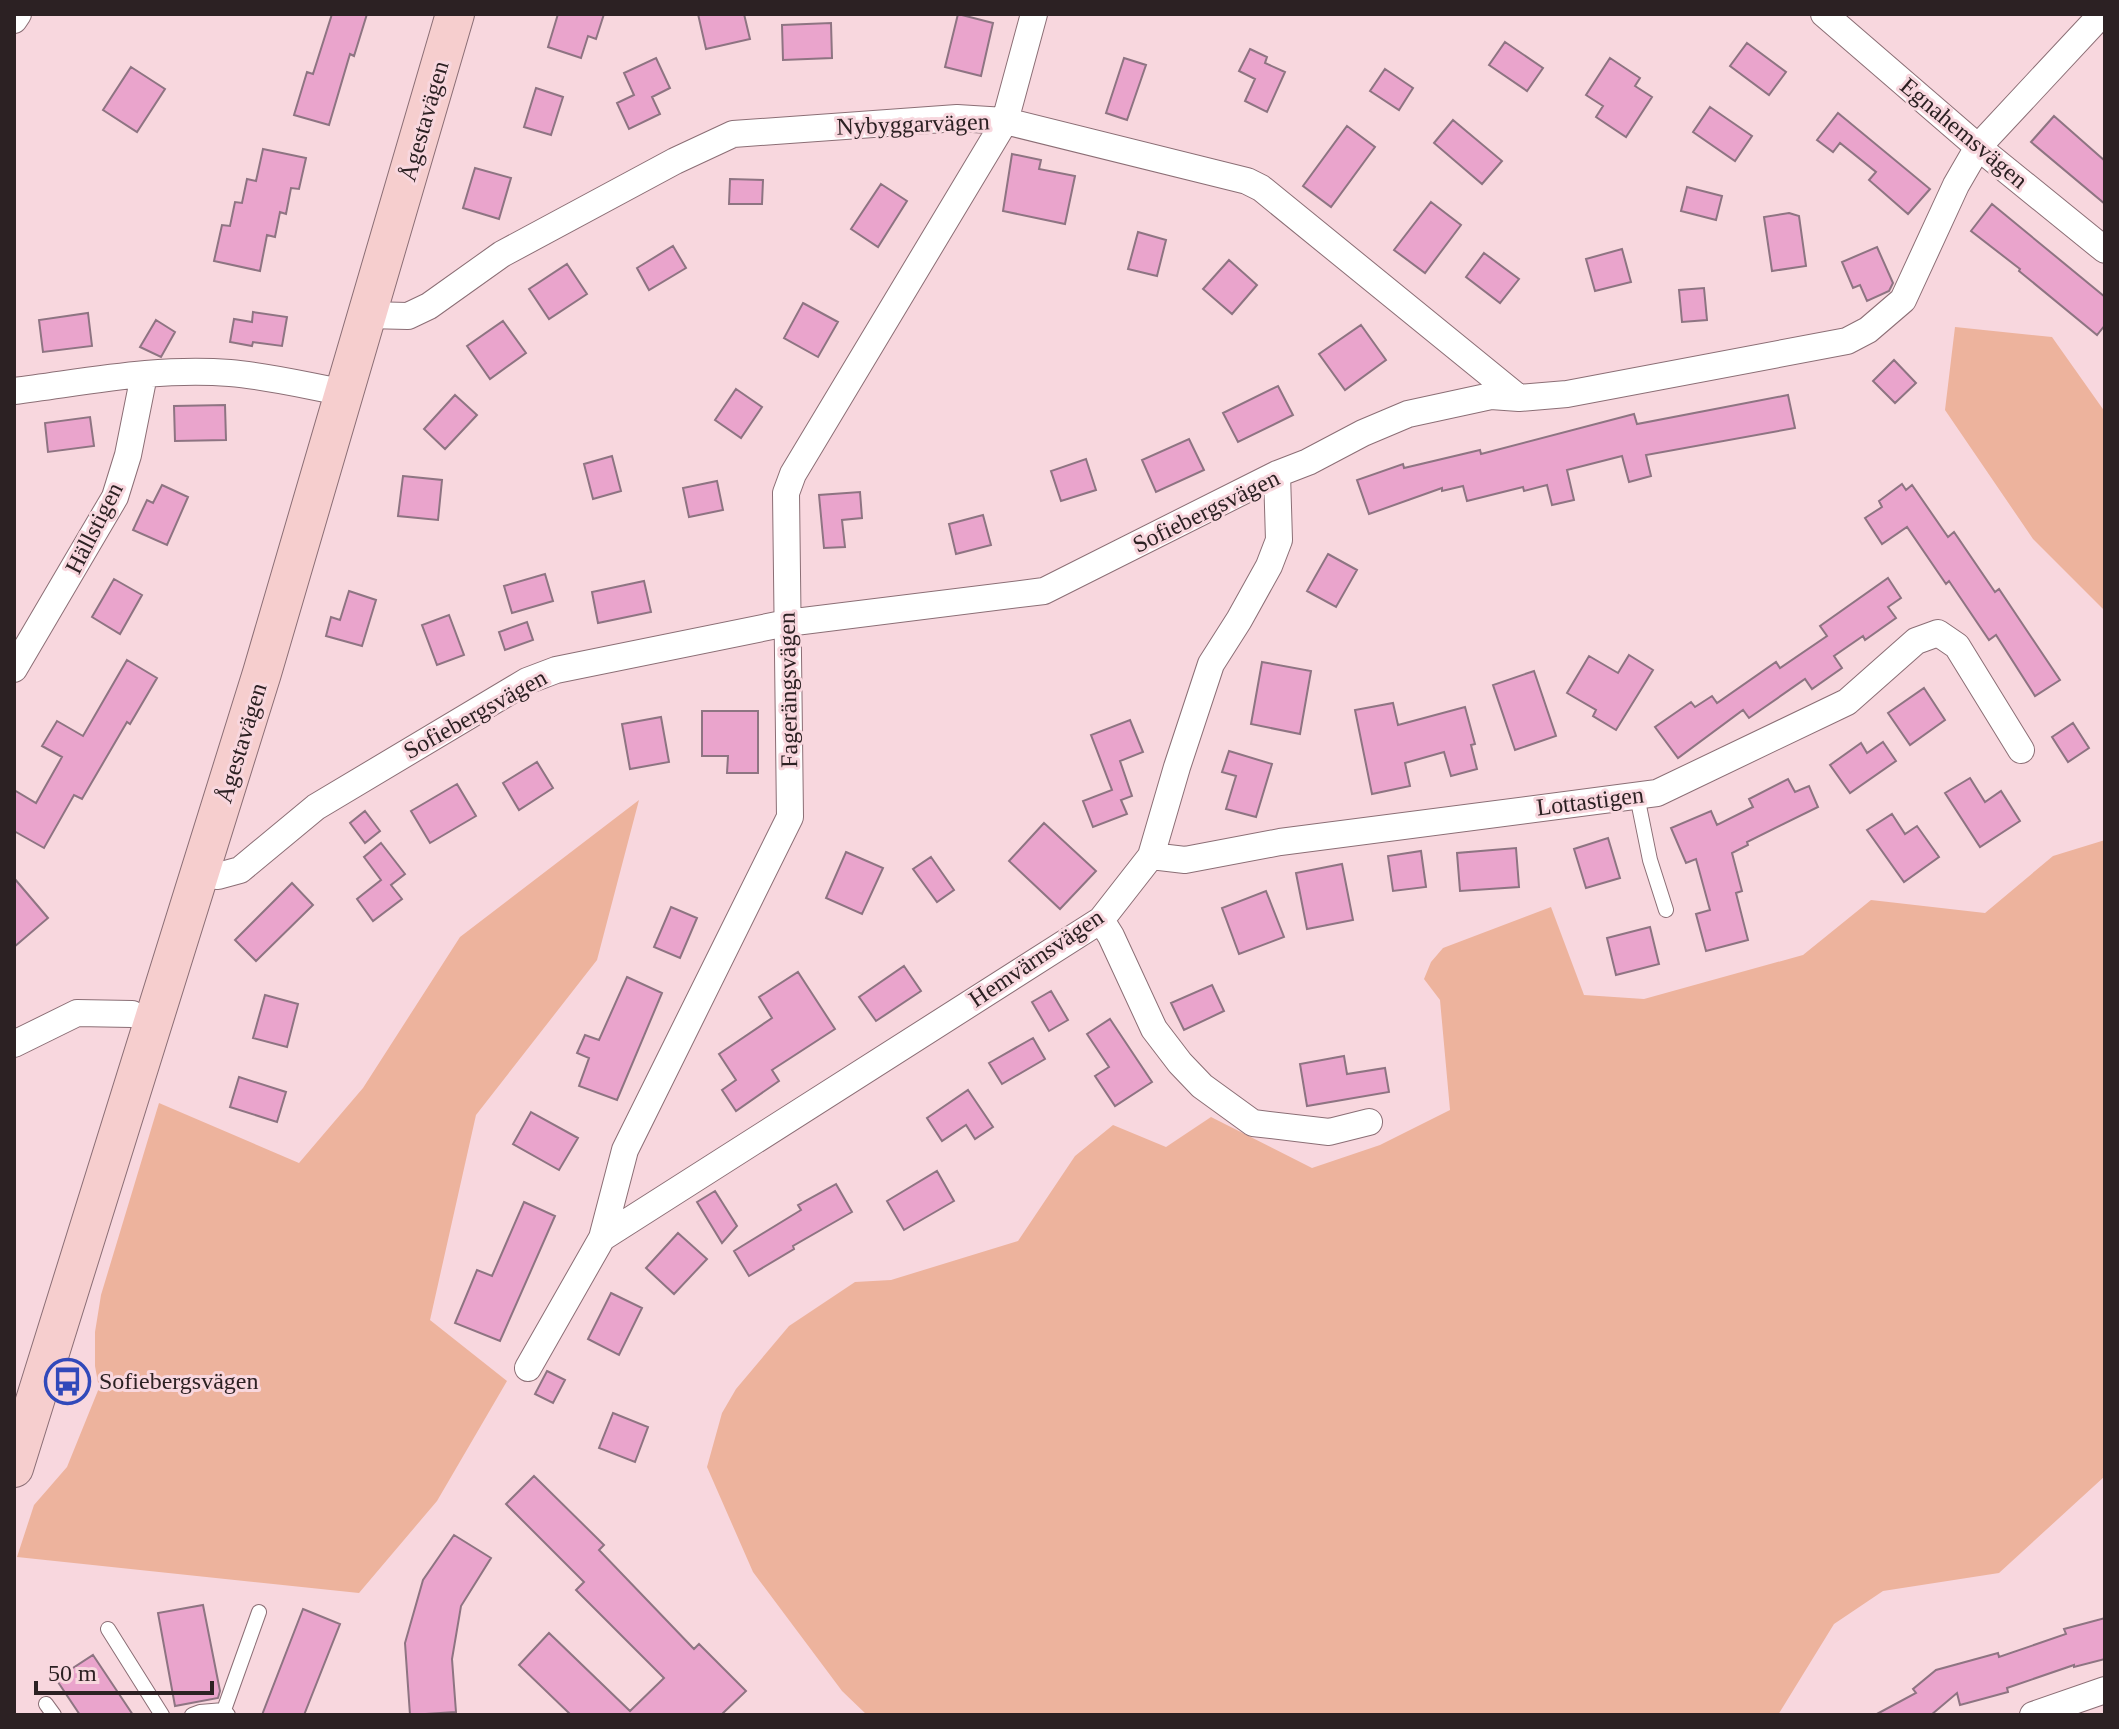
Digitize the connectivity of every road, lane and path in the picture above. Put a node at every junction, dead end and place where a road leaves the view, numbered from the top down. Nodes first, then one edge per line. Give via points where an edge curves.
1 (18, 14) edge
2 (455, 14) edge
3 (1034, 14) edge
4 (1824, 14) edge
5 (2102, 14) edge
6 (14, 20) edge
7 (1005, 121) junction
8 (1978, 147) junction
9 (2105, 250) edge
10 (367, 315) junction
11 (144, 375) junction
12 (14, 391) edge
13 (347, 393) junction
14 (1519, 398) junction
15 (1277, 474) junction
16 (787, 623) junction
17 (14, 669) edge
18 (2021, 750) dead end
19 (1637, 796) junction
20 (1151, 856) junction
21 (199, 874) junction
22 (1666, 910) dead end
23 (1101, 920) junction
24 (132, 1014) dead end
25 (14, 1044) edge
26 (1369, 1122) dead end
27 (602, 1238) junction
28 (528, 1368) dead end
29 (14, 1468) edge
30 (259, 1612) dead end
31 (108, 1629) dead end
32 (2105, 1690) edge
33 (226, 1713) edge
34 (162, 1715) edge
35 (192, 1715) edge
36 (2033, 1715) edge

1 - 6 street
2 - 10 main road, Ågestavägen
3 - 7 street, Fagerängsvägen
4 - 8 street, Egnahemsvägen
5 - 8 street, Sofiebergsvägen
7 - 10 street, Nybyggarvägen via 957,118 733,134 502,254 429,306 408,316
7 - 14 street, Nybyggarvägen via 1261,188
7 - 16 street, Fagerängsvägen via 793,474 786,493
8 - 9 street, Egnahemsvägen
8 - 14 street, Sofiebergsvägen via 1907,292 1868,330 1847,341 1681,374
10 - 13 main road, Ågestavägen
11 - 12 street
11 - 13 street via 231,373
11 - 17 street, Hällstigen via 115,497
13 - 21 main road, Ågestavägen
14 - 15 street, Sofiebergsvägen via 1491,396 1408,414
15 - 16 street, Sofiebergsvägen via 1044,591
15 - 20 street, Hemvärnsvägen via 1279,540 1211,664
16 - 21 street, Sofiebergsvägen via 556,670 527,681 316,807 240,870
16 - 27 street, Fagerängsvägen via 790,817 625,1150
18 - 19 street, Lottastigen via 1957,646 1938,633 1916,641 1847,702 1824,715 1657,793
19 - 20 street, Lottastigen via 1280,842 1185,860
19 - 22 lane
20 - 23 street, Hemvärnsvägen
21 - 29 main road, Ågestavägen
23 - 26 street via 1154,1029 1202,1086 1253,1123 1329,1132
23 - 27 street, Hemvärnsvägen
24 - 25 street via 77,1013
27 - 28 street, Fagerängsvägen
30 - 33 lane
31 - 34 lane
32 - 36 street
33 - 35 lane

